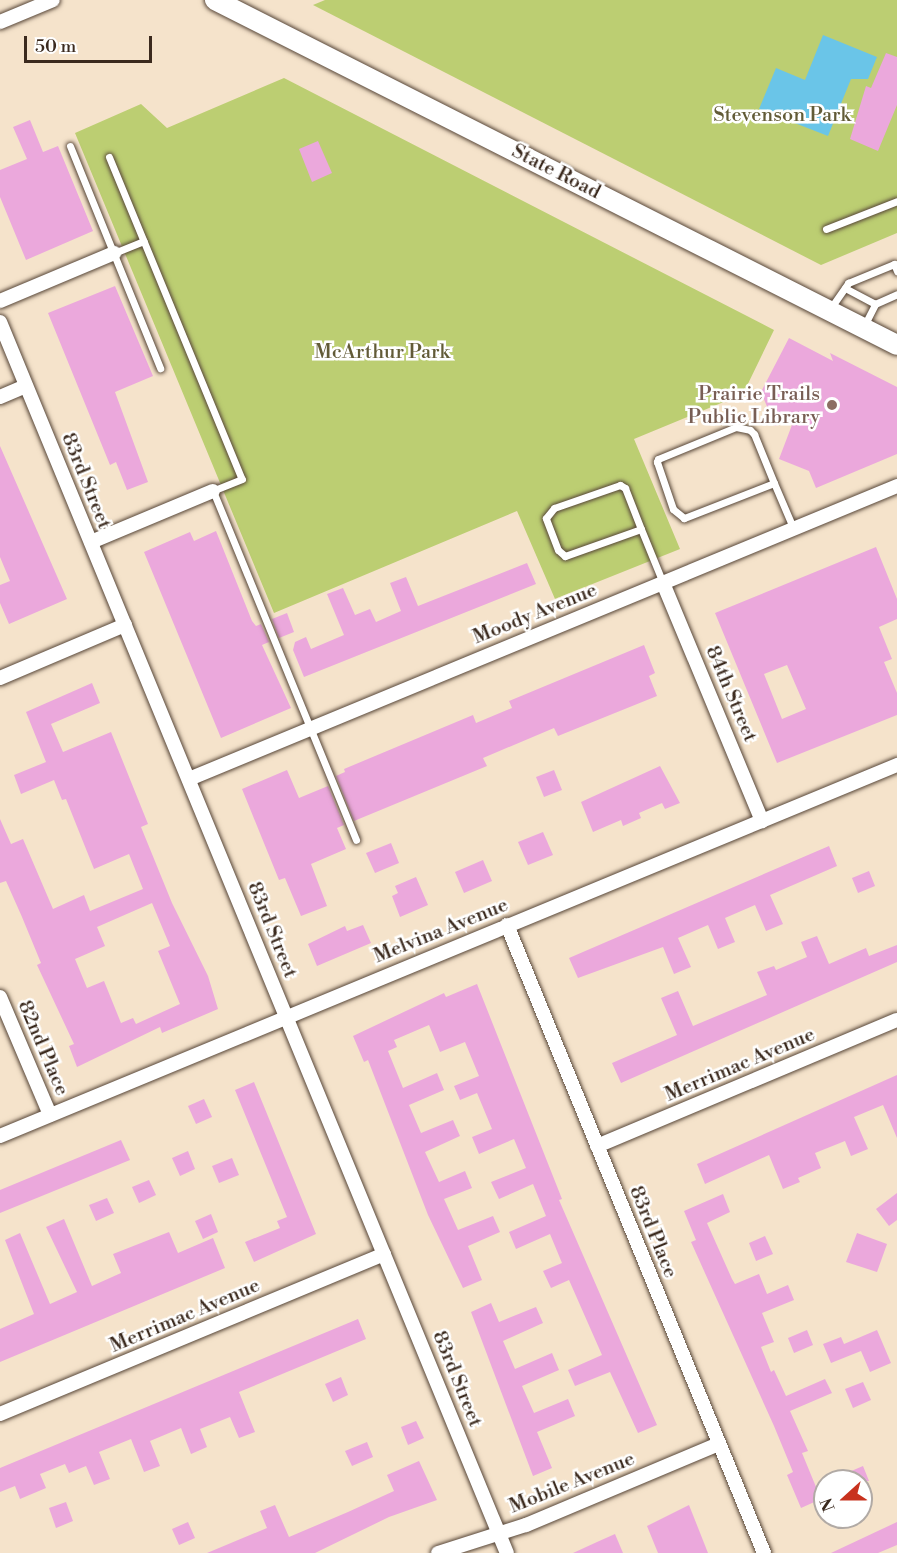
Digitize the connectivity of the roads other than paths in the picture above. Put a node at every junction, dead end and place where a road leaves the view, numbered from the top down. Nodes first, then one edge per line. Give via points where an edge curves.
1 (53, 0) edge
2 (215, 0) edge
3 (0, 22) edge
4 (70, 146) dead end
5 (109, 157) dead end
6 (897, 201) edge
7 (826, 229) dead end
8 (144, 241) junction
9 (114, 253) junction
10 (897, 271) edge
11 (845, 288) junction
12 (897, 294) edge
13 (0, 301) edge
14 (875, 303) junction
15 (830, 309) junction
16 (0, 322) edge
17 (864, 327) junction
18 (897, 345) edge
19 (160, 368) dead end
20 (26, 386) junction
21 (0, 397) edge
22 (774, 483) junction
23 (897, 486) edge
24 (213, 491) junction
25 (641, 529) junction
26 (794, 530) junction
27 (91, 542) junction
28 (663, 583) junction
29 (125, 626) junction
30 (0, 678) edge
31 (310, 728) junction
32 (897, 765) edge
33 (189, 779) junction
34 (762, 821) junction
35 (356, 840) dead end
36 (507, 925) junction
37 (0, 997) edge
38 (286, 1016) junction
39 (897, 1020) edge
40 (50, 1115) junction
41 (0, 1136) edge
42 (597, 1146) junction
43 (384, 1254) junction
44 (0, 1414) edge
45 (719, 1444) junction
46 (499, 1532) junction
47 (438, 1553) edge
48 (507, 1553) edge
49 (764, 1553) edge

1 - 3 street
2 - 15 street, State Road
4 - 9 lane
5 - 8 lane
6 - 7 lane
8 - 9 lane
8 - 24 lane via 242,479
9 - 13 street
9 - 19 lane
10 - 11 lane via 894,264
11 - 14 lane
11 - 15 lane
12 - 14 lane
14 - 17 lane
15 - 17 street, State Road
16 - 20 street, 83rd Street
17 - 18 street, State Road
20 - 21 street
20 - 27 street, 83rd Street
22 - 22 lane via 754,434 744,427 657,462 673,509 684,518
22 - 26 lane
23 - 26 street, Moody Avenue
24 - 27 street
24 - 31 lane
25 - 25 lane via 620,484 554,508 546,518 558,550 565,556
25 - 28 lane
26 - 28 street, Moody Avenue
27 - 29 street, 83rd Street
28 - 31 street, Moody Avenue
28 - 34 street, 84th Street
29 - 30 street
29 - 33 street, 83rd Street
31 - 33 street, Moody Avenue
31 - 35 lane
32 - 34 street, Melvina Avenue
33 - 38 street, 83rd Street
34 - 36 street, Melvina Avenue
36 - 38 street, Melvina Avenue
36 - 42 street, 83rd Place
37 - 40 street, 82nd Place
38 - 40 street, Melvina Avenue
38 - 43 street, 83rd Street
39 - 42 street, Merrimac Avenue
40 - 41 street, Melvina Avenue
42 - 45 street, 83rd Place
43 - 44 street, Merrimac Avenue
43 - 46 street, 83rd Street
45 - 46 street, Mobile Avenue via 526,1525
45 - 49 street, 83rd Place
46 - 47 street, Mobile Avenue
46 - 48 street, 83rd Street

